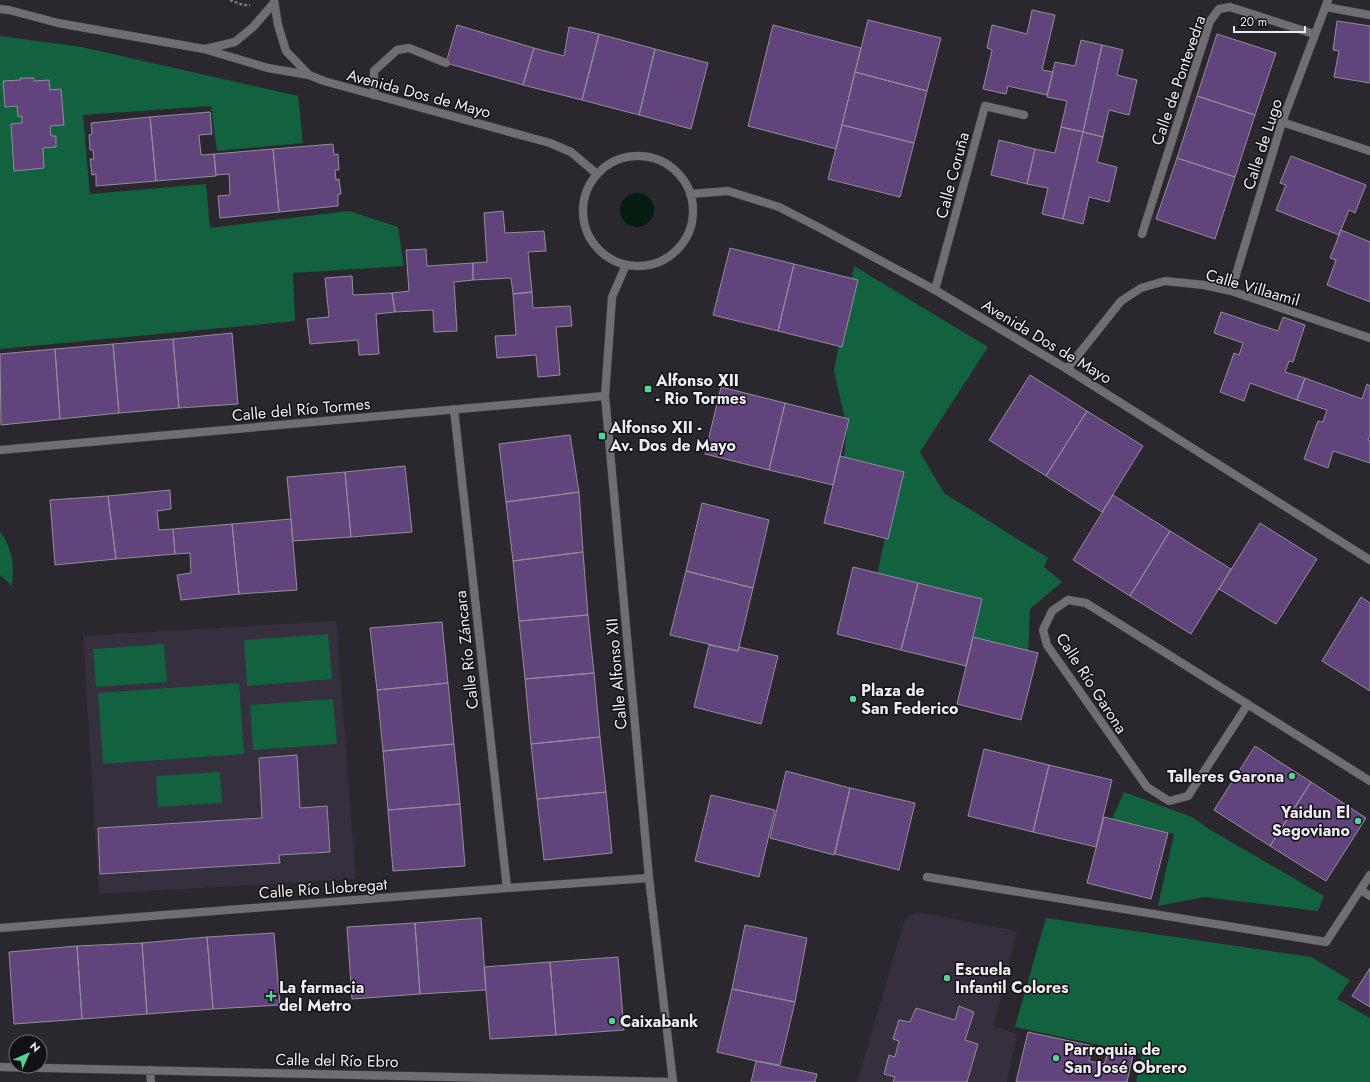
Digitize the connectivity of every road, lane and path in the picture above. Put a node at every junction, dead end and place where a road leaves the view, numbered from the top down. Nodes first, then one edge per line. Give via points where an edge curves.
1 (274, 2) edge
2 (1327, 3) edge
3 (0, 8) edge
4 (1370, 15) edge
5 (1314, 34) junction
6 (204, 49) junction
7 (446, 63) dead end
8 (309, 75) junction
9 (374, 95) junction
10 (1024, 115) dead end
11 (1282, 122) junction
12 (1370, 151) edge
13 (597, 174) junction
14 (690, 194) junction
15 (1142, 234) dead end
16 (626, 265) junction
17 (935, 290) junction
18 (1231, 291) junction
19 (1370, 338) edge
20 (1067, 370) junction
21 (605, 396) junction
22 (454, 409) junction
23 (0, 450) edge
24 (1370, 560) edge
25 (1248, 704) junction
26 (1370, 781) edge
27 (1370, 875) edge
28 (927, 877) dead end
29 (649, 878) junction
30 (507, 888) junction
31 (1361, 890) junction
32 (1370, 896) edge
33 (0, 928) edge
34 (0, 1067) edge
35 (150, 1070) junction
36 (151, 1082) edge
37 (673, 1082) edge

1 - 6 street via 253,27 235,42
1 - 8 street, Avenida Dos de Mayo via 286,51
2 - 4 street, Calle de Lugo
2 - 5 street, Calle de Lugo
3 - 6 street via 58,23
5 - 11 street, Calle de Lugo
5 - 15 street, Calle de Pontevedra via 1230,7 1219,9 1210,21
6 - 8 street via 268,68
7 - 9 street via 409,48 397,50 374,71
8 - 9 street, Avenida Dos de Mayo
9 - 13 street, Avenida Dos de Mayo via 550,143 571,152
10 - 17 street, Calle Coruña via 985,106
11 - 12 street
11 - 18 street, Calle de Lugo
13 - 14 street via 609,164 624,157 641,156 657,159 672,167 683,179
13 - 16 street via 586,190 582,209 585,228 594,245 608,258
14 - 16 street via 693,213 689,232 679,248 664,260 646,266
14 - 17 street, Avenida Dos de Mayo via 728,191 779,207
16 - 21 street, Calle Alfonso XII via 612,296
17 - 20 street, Avenida Dos de Mayo
18 - 19 street, Calle Villaamil
18 - 20 street, Calle Villaamil via 1165,281 1141,288 1121,301
20 - 24 street, Avenida Dos de Mayo
21 - 22 street, Calle del Río Tormes
21 - 29 street, Calle Alfonso XII
22 - 23 street, Calle del Río Tormes
22 - 30 street, Calle Río Záncara
25 - 25 street, Calle Río Garona via 1086,603 1068,600 1052,611 1043,630 1047,645 1146,787 1169,801 1188,796
25 - 26 street, Calle Río Garona
27 - 31 street
28 - 31 street via 1326,942
29 - 30 street, Calle Río Llobregat
29 - 37 street, Calle Alfonso XII
30 - 33 street, Calle Río Llobregat
31 - 32 street
34 - 35 street, Calle del Río Ebro
35 - 36 street
35 - 37 street, Calle del Río Ebro

